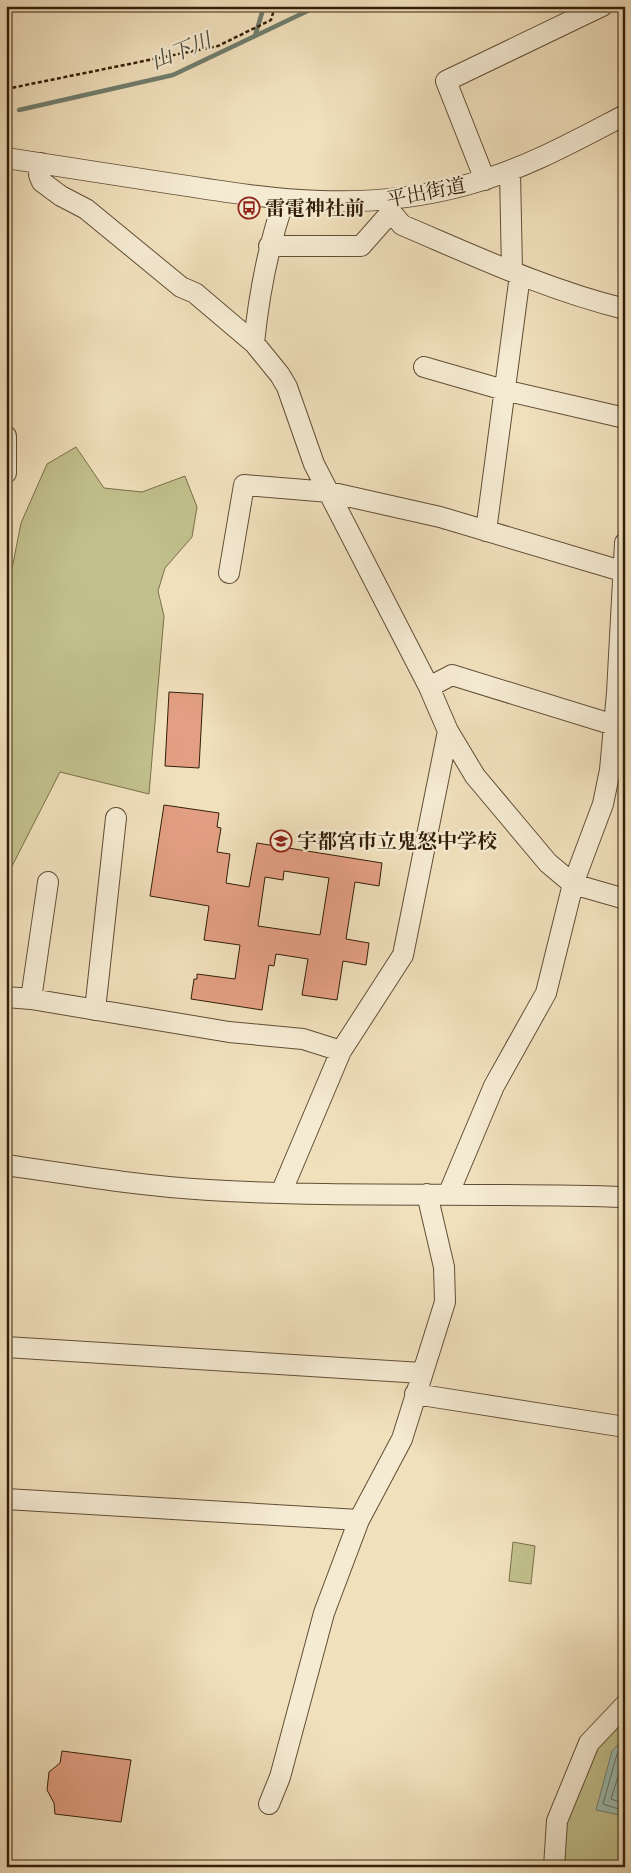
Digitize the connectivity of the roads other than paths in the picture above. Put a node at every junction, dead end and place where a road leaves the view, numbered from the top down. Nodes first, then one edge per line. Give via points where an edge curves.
1 (600, 7) edge
2 (625, 115) edge
3 (6, 158) edge
4 (41, 163) junction
5 (510, 171) junction
6 (485, 180) junction
7 (284, 200) junction
8 (391, 206) junction
9 (269, 246) junction
10 (516, 273) junction
11 (625, 309) edge
12 (254, 343) junction
13 (424, 367) dead end
14 (504, 390) junction
15 (625, 418) edge
16 (6, 436) edge
17 (6, 473) edge
18 (329, 492) junction
19 (486, 531) junction
20 (625, 543) edge
21 (624, 572) edge
22 (229, 573) dead end
23 (429, 687) junction
24 (614, 725) junction
25 (448, 731) junction
26 (116, 818) dead end
27 (48, 882) dead end
28 (573, 884) junction
29 (625, 899) edge
30 (6, 997) edge
31 (30, 999) junction
32 (95, 1010) junction
33 (341, 1051) junction
34 (6, 1165) edge
35 (281, 1193) junction
36 (427, 1194) junction
37 (448, 1195) junction
38 (625, 1197) edge
39 (6, 1347) edge
40 (422, 1373) junction
41 (415, 1394) junction
42 (625, 1427) edge
43 (6, 1499) edge
44 (359, 1520) junction
45 (625, 1705) edge
46 (269, 1804) dead end
47 (554, 1867) edge

1 - 6 street via 446,81
2 - 5 street, 平出街道
3 - 4 street, 平出街道
4 - 7 street, 平出街道
4 - 12 street via 39,175 42,182 86,209
5 - 6 street, 平出街道
5 - 10 street
6 - 8 street, 平出街道
7 - 8 street, 平出街道
7 - 9 street
8 - 9 street via 361,246
8 - 10 street via 402,225
9 - 12 street
10 - 11 street via 587,300
10 - 14 street
12 - 18 street via 287,387 304,440
13 - 14 street
14 - 15 street
14 - 19 street
16 - 17 street
18 - 19 street
18 - 22 street via 244,485
18 - 23 street
19 - 21 street
20 - 21 street
21 - 24 street
23 - 24 street via 452,675
23 - 25 street
24 - 28 street via 610,770 602,804
25 - 28 street via 475,776 535,849
25 - 33 street via 403,955
26 - 32 street
27 - 31 street
28 - 29 street
28 - 37 street via 546,993 494,1086
30 - 31 street
31 - 32 street
32 - 33 street via 228,1032 303,1039
33 - 35 street
34 - 35 street via 138,1185
35 - 36 street
36 - 37 street
36 - 40 street via 446,1287 445,1302
37 - 38 street
39 - 40 street
40 - 41 street
41 - 42 street
41 - 44 street via 402,1439
43 - 44 street
44 - 46 street via 324,1613 280,1777
45 - 47 street via 589,1743 557,1821

